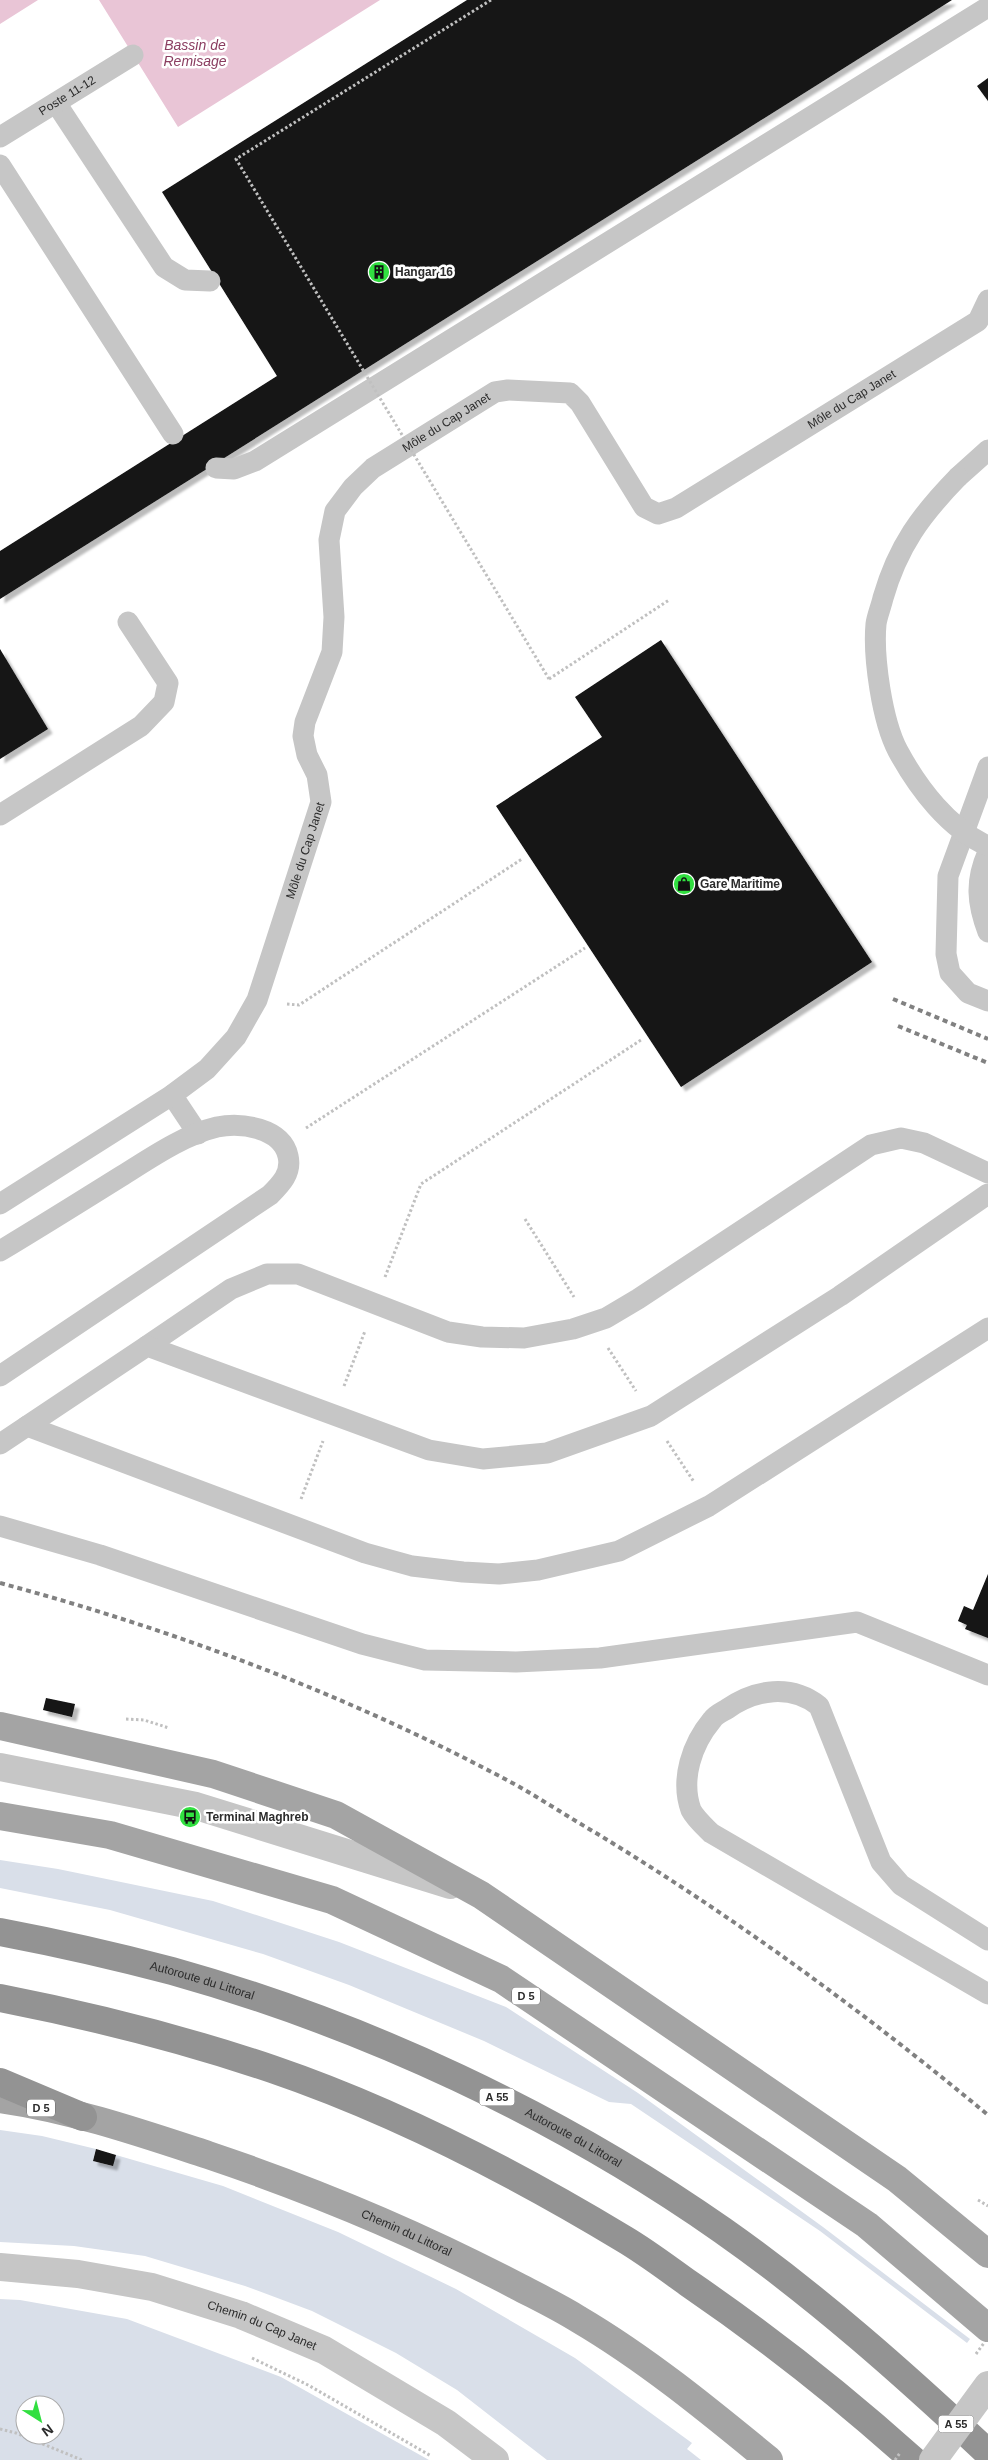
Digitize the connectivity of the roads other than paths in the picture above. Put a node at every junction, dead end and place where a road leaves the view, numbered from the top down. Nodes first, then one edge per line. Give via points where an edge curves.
1 (988, 8) edge
2 (133, 55) dead end
3 (56, 103) junction
4 (0, 137) edge
5 (0, 166) edge
6 (210, 281) dead end
7 (988, 300) edge
8 (173, 434) dead end
9 (988, 450) edge
10 (216, 468) dead end
11 (128, 622) dead end
12 (988, 767) edge
13 (0, 815) edge
14 (988, 846) edge
15 (988, 852) edge
16 (988, 932) edge
17 (988, 1001) edge
18 (172, 1094) junction
19 (198, 1134) junction
20 (988, 1173) edge
21 (988, 1194) edge
22 (0, 1204) edge
23 (0, 1251) edge
24 (988, 1328) edge
25 (147, 1346) junction
26 (0, 1376) edge
27 (27, 1426) junction
28 (0, 1444) edge
29 (0, 1526) edge
30 (988, 1675) edge
31 (0, 1726) edge
32 (0, 1767) edge
33 (0, 1816) edge
34 (481, 1895) junction
35 (0, 1932) edge
36 (988, 1940) edge
37 (988, 1994) edge
38 (0, 1998) edge
39 (0, 2082) edge
40 (0, 2099) edge
41 (82, 2118) junction
42 (988, 2254) edge
43 (0, 2267) edge
44 (988, 2328) edge
45 (988, 2385) edge
46 (988, 2453) edge
47 (496, 2460) edge
48 (768, 2460) edge
49 (914, 2460) edge
50 (933, 2460) edge

1 - 10 lane via 255,461 234,469
2 - 3 lane, Poste 11-12
3 - 4 lane, Poste 11-12
3 - 6 lane via 164,267 185,280
5 - 8 lane
7 - 18 lane, Môle du Cap Janet via 978,321 676,508 658,514 644,507 580,403 570,393 495,392 372,468 359,480 335,511 329,540 334,617 332,652 305,722 303,736 307,755 317,775 321,802 257,1000 236,1038 213,1063
9 - 14 lane, bridge via 928,507 901,549 876,624 877,668 885,711 897,749 943,814
11 - 13 lane via 168,683 164,702 141,726
12 - 17 lane via 948,876 946,954 950,973 968,993
15 - 16 lane via 980,870 978,897
18 - 19 lane
18 - 22 lane
19 - 23 lane via 147,1160
19 - 26 lane via 219,1127 244,1127 274,1136 288,1155 289,1166 284,1181 270,1194
20 - 25 lane via 924,1143 901,1138 871,1145 638,1299 606,1318 573,1329 524,1338 448,1332 298,1274 267,1274 231,1289
21 - 25 lane via 840,1296 652,1416 547,1453 483,1460 429,1450
24 - 27 lane via 709,1506 619,1551 538,1570 499,1574 412,1566 365,1553
25 - 27 lane
27 - 28 lane
29 - 30 lane via 100,1555 362,1644 425,1660 516,1662 600,1658 857,1622
31 - 34 main road via 213,1774 336,1814
32 - 34 street via 196,1806
33 - 44 main road, D 5 via 110,1835 332,1900 501,1979 866,2225
34 - 42 main road via 897,2180
35 - 46 highway, Autoroute du Littoral / A 55 via 174,1972 276,2005 469,2082 650,2183 720,2229 790,2280
36 - 37 lane via 901,1885 881,1862 819,1706 807,1697 780,1691 743,1698 712,1718 694,1749 686,1782 692,1811 711,1833
38 - 49 highway via 134,2028 273,2070 384,2114 506,2172 626,2240 749,2324
39 - 41 highway
40 - 41 main road, Chemin du Littoral / D 5
41 - 48 main road, Chemin du Littoral / D 5 via 290,2183 464,2258 579,2319 684,2390
43 - 47 street, Chemin du Cap Janet via 78,2274 152,2287 241,2315 324,2350 446,2423
45 - 50 street, bridge

